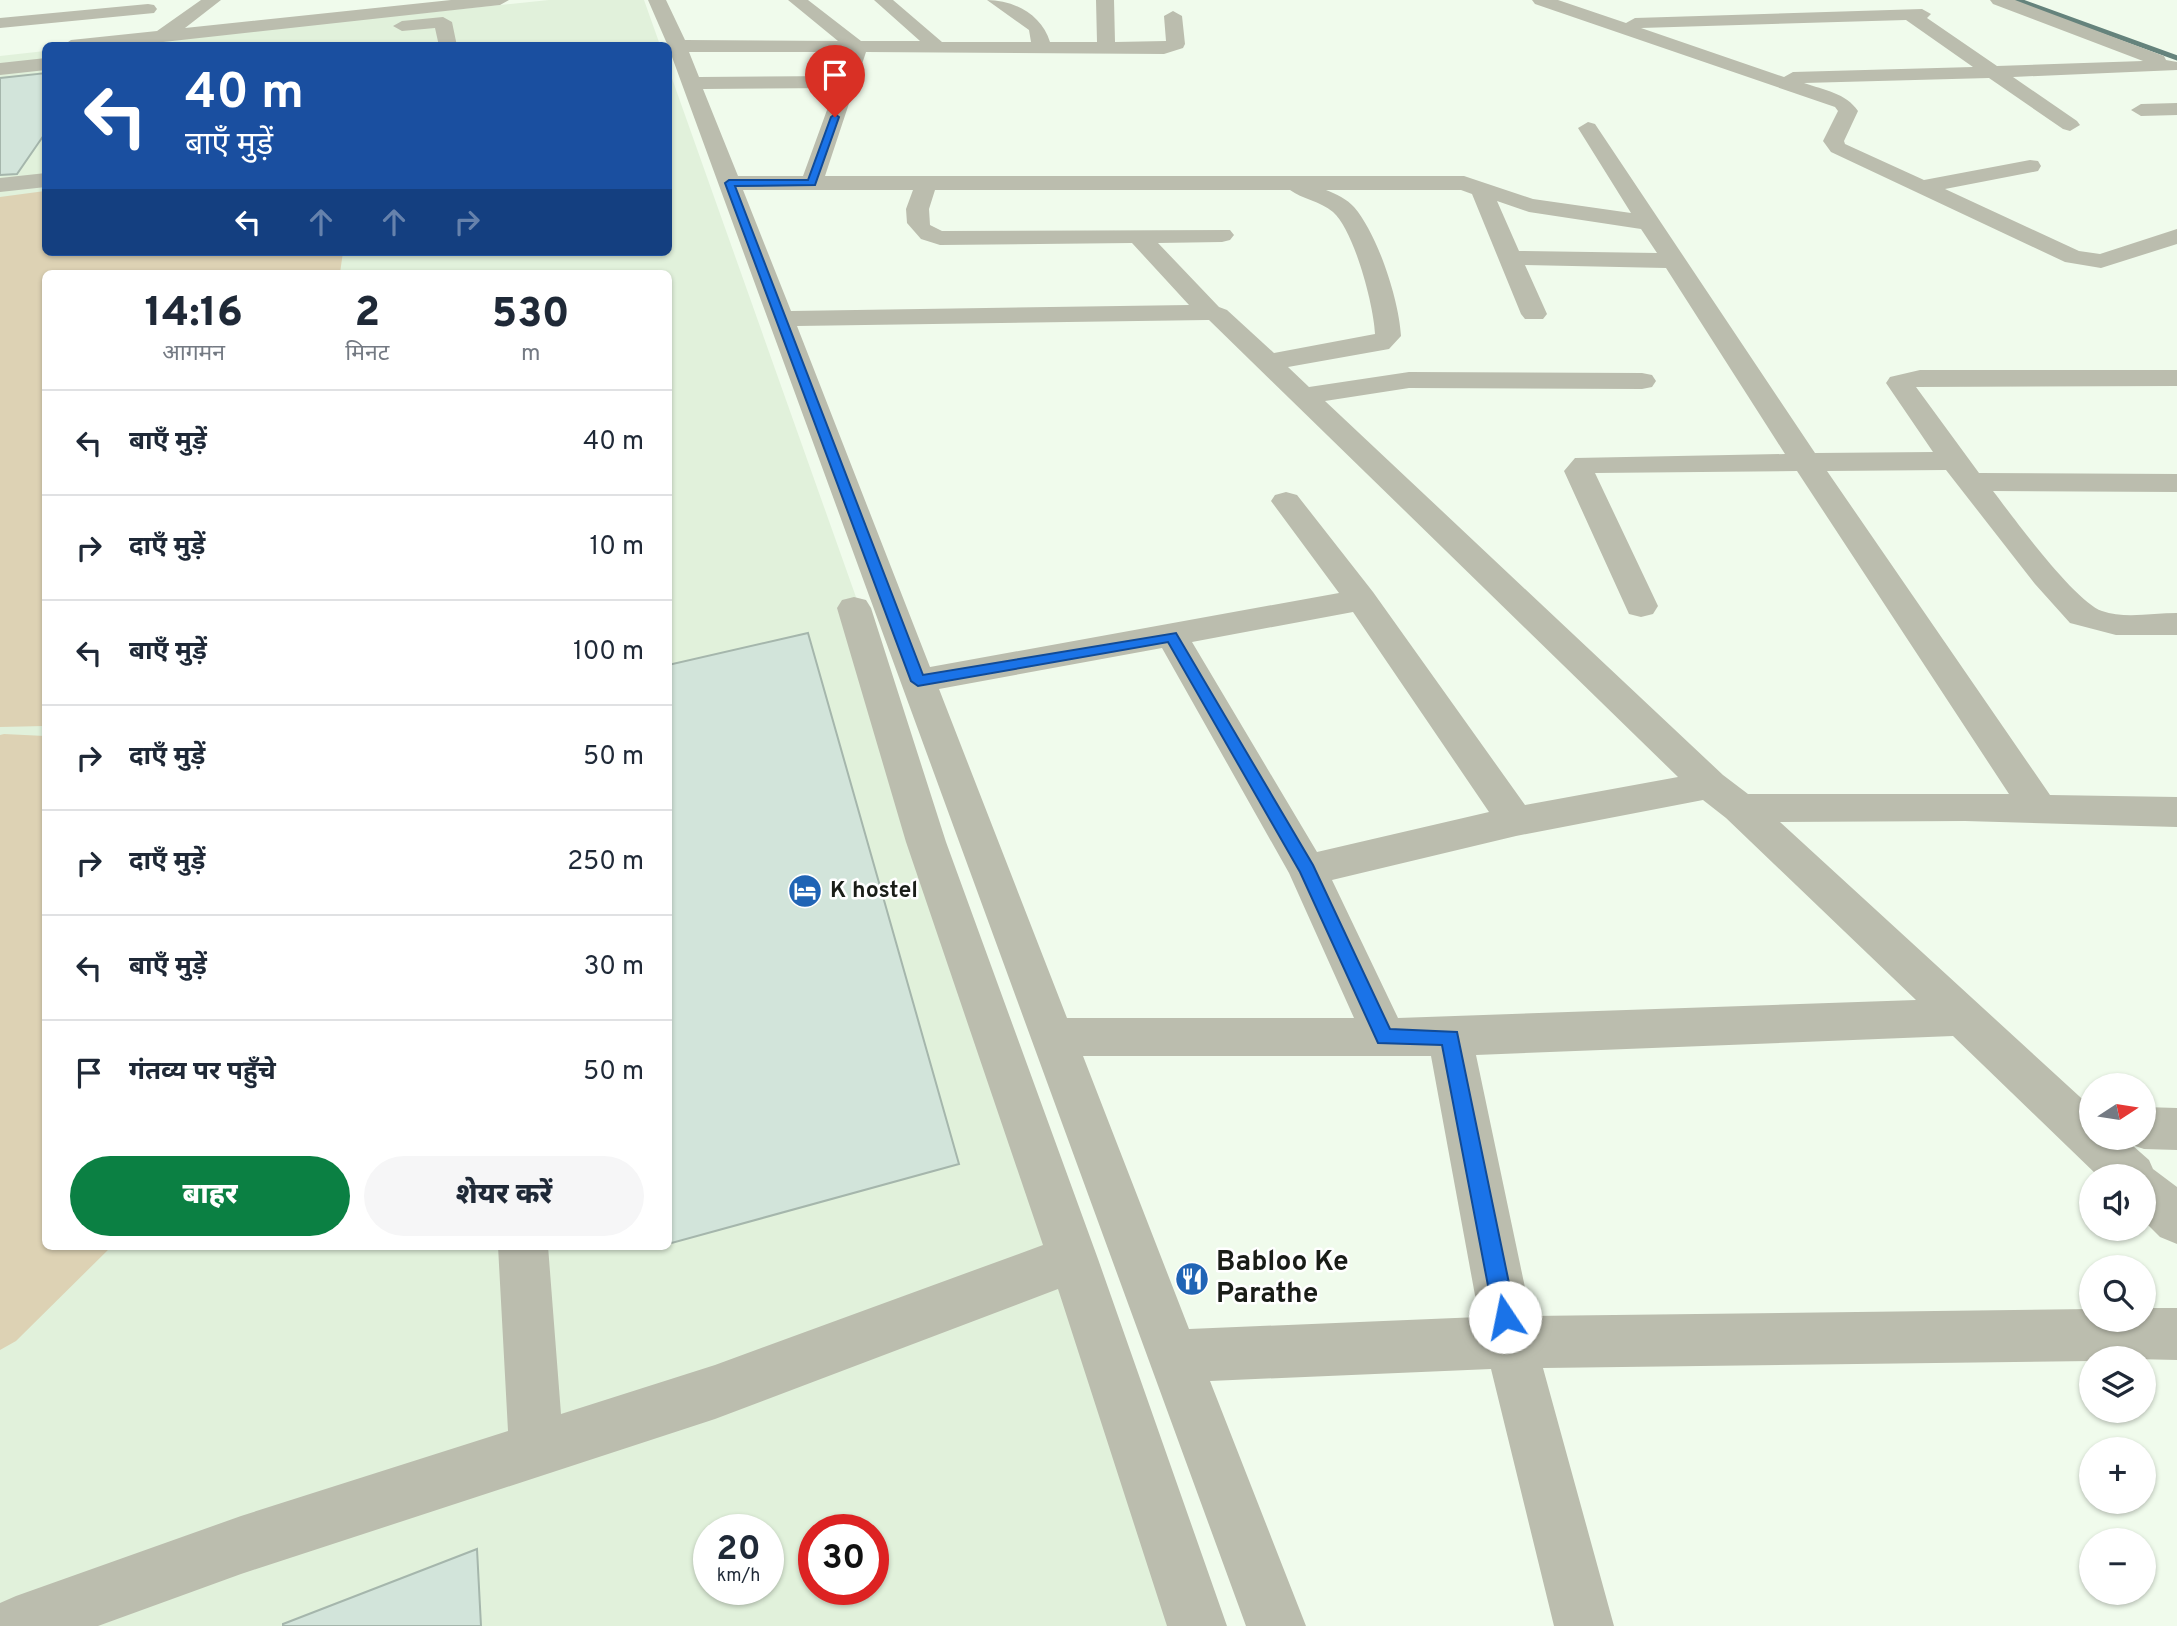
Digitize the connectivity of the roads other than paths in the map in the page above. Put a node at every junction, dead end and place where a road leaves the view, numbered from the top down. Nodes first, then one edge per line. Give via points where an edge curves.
1 (54, 0) edge
2 (212, 0) edge
3 (500, 0) edge
4 (657, 0) edge
5 (797, 0) edge
6 (883, 0) edge
7 (1105, 0) edge
8 (1541, 0) edge
9 (1711, 0) edge
10 (1814, 0) edge
11 (1999, 0) edge
12 (1000, 1) edge
13 (148, 9) dead end
14 (1173, 16) dead end
15 (1835, 16) junction
16 (1736, 18) junction
17 (44, 19) junction
18 (0, 23) edge
19 (1612, 24) junction
20 (162, 36) junction
21 (107, 42) edge
22 (258, 42) edge
23 (447, 42) edge
24 (678, 46) junction
25 (936, 46) junction
26 (1042, 47) junction
27 (42, 48) edge
28 (858, 48) junction
29 (1106, 48) junction
30 (0, 53) edge
31 (42, 64) edge
32 (2175, 67) edge
33 (0, 69) edge
34 (1993, 72) junction
35 (1837, 76) junction
36 (1772, 78) junction
37 (847, 82) junction
38 (692, 83) junction
39 (1846, 105) junction
40 (2177, 109) edge
41 (2141, 110) dead end
42 (2070, 125) dead end
43 (1588, 128) dead end
44 (2030, 166) dead end
45 (42, 180) edge
46 (729, 183) junction
47 (812, 183) junction
48 (926, 183) junction
49 (1294, 184) junction
50 (0, 185) edge
51 (1478, 187) junction
52 (1921, 187) junction
53 (1649, 223) junction
54 (1138, 235) junction
55 (1222, 235) dead end
56 (2177, 236) edge
57 (1511, 258) junction
58 (1674, 261) junction
59 (1210, 312) junction
60 (1534, 314) dead end
61 (781, 319) junction
62 (1269, 362) junction
63 (2177, 378) edge
64 (1642, 381) dead end
65 (1303, 396) junction
66 (1804, 461) junction
67 (1962, 472) junction
68 (2177, 483) edge
69 (1286, 501) dead end
70 (1362, 600) junction
71 (1641, 606) dead end
72 (854, 608) dead end
73 (2177, 624) edge
74 (1171, 636) junction
75 (918, 681) junction
76 (1710, 785) junction
77 (1740, 808) junction
78 (2040, 810) junction
79 (2177, 812) edge
80 (1516, 821) junction
81 (1307, 870) junction
82 (1961, 1017) junction
83 (1052, 1037) junction
84 (1385, 1037) junction
85 (1450, 1037) junction
86 (2079, 1124) edge
87 (2156, 1128) edge
88 (2177, 1129) edge
89 (2106, 1150) edge
90 (2120, 1164) edge
91 (2156, 1200) edge
92 (2177, 1220) edge
93 (523, 1250) edge
94 (1073, 1259) junction
95 (2177, 1334) edge
96 (1510, 1342) junction
97 (1173, 1356) junction
98 (536, 1450) junction
99 (16, 1626) edge
100 (1197, 1626) edge
101 (1276, 1626) edge
102 (1584, 1626) edge

1 - 17 street
2 - 20 street
3 - 20 street
4 - 24 street
5 - 28 street
6 - 25 street
7 - 29 street
8 - 19 street
9 - 16 street
10 - 15 street
11 - 32 street
12 - 26 street via 1037,27
13 - 17 street
14 - 29 street via 1174,46
15 - 16 street
15 - 34 street via 1917,15
16 - 19 street
17 - 18 street
19 - 36 street
20 - 21 street
22 - 23 street via 443,22
24 - 28 street
24 - 38 street
25 - 26 street
25 - 28 street
26 - 29 street
27 - 30 street
28 - 37 street
31 - 33 street
32 - 34 street
34 - 35 street
34 - 42 street
35 - 36 street
35 - 39 street via 1862,100
36 - 39 street
37 - 38 street
37 - 47 street
38 - 46 street
39 - 52 street via 1848,111 1833,142 1838,148
40 - 41 street
43 - 53 street
44 - 52 street
45 - 50 street
46 - 47 street
46 - 61 street
47 - 48 street
48 - 49 street
48 - 54 street via 916,214 918,224 929,235
49 - 51 street via 1455,182
49 - 62 street via 1334,202 1350,215 1385,305 1389,330 1380,343
51 - 53 street via 1529,205
51 - 57 street
52 - 56 street via 2085,261 2101,261
53 - 58 street
54 - 55 street
54 - 59 street
57 - 58 street
57 - 60 street
58 - 66 street
59 - 61 street
59 - 62 street via 1226,320
61 - 75 street
62 - 65 street
63 - 67 street via 1920,378 1900,383
64 - 65 street via 1409,380
65 - 76 street
66 - 67 street
66 - 71 street via 1582,466 1579,471
66 - 78 street
67 - 68 street
67 - 73 street via 2076,612 2115,625
69 - 70 street
70 - 74 street
70 - 80 street
72 - 94 street via 926,842
74 - 75 street
74 - 81 street
75 - 83 street
76 - 77 street
76 - 80 street
77 - 78 street
77 - 82 street
78 - 79 street
80 - 81 street
81 - 84 street
82 - 85 street
82 - 86 street
83 - 84 street
83 - 97 street
84 - 85 street
85 - 96 street
87 - 88 street
89 - 90 street
91 - 92 street
93 - 98 street
94 - 98 street via 715,1392
94 - 100 street
95 - 96 street
96 - 97 street
96 - 102 street
97 - 101 street
98 - 99 street via 241,1545

